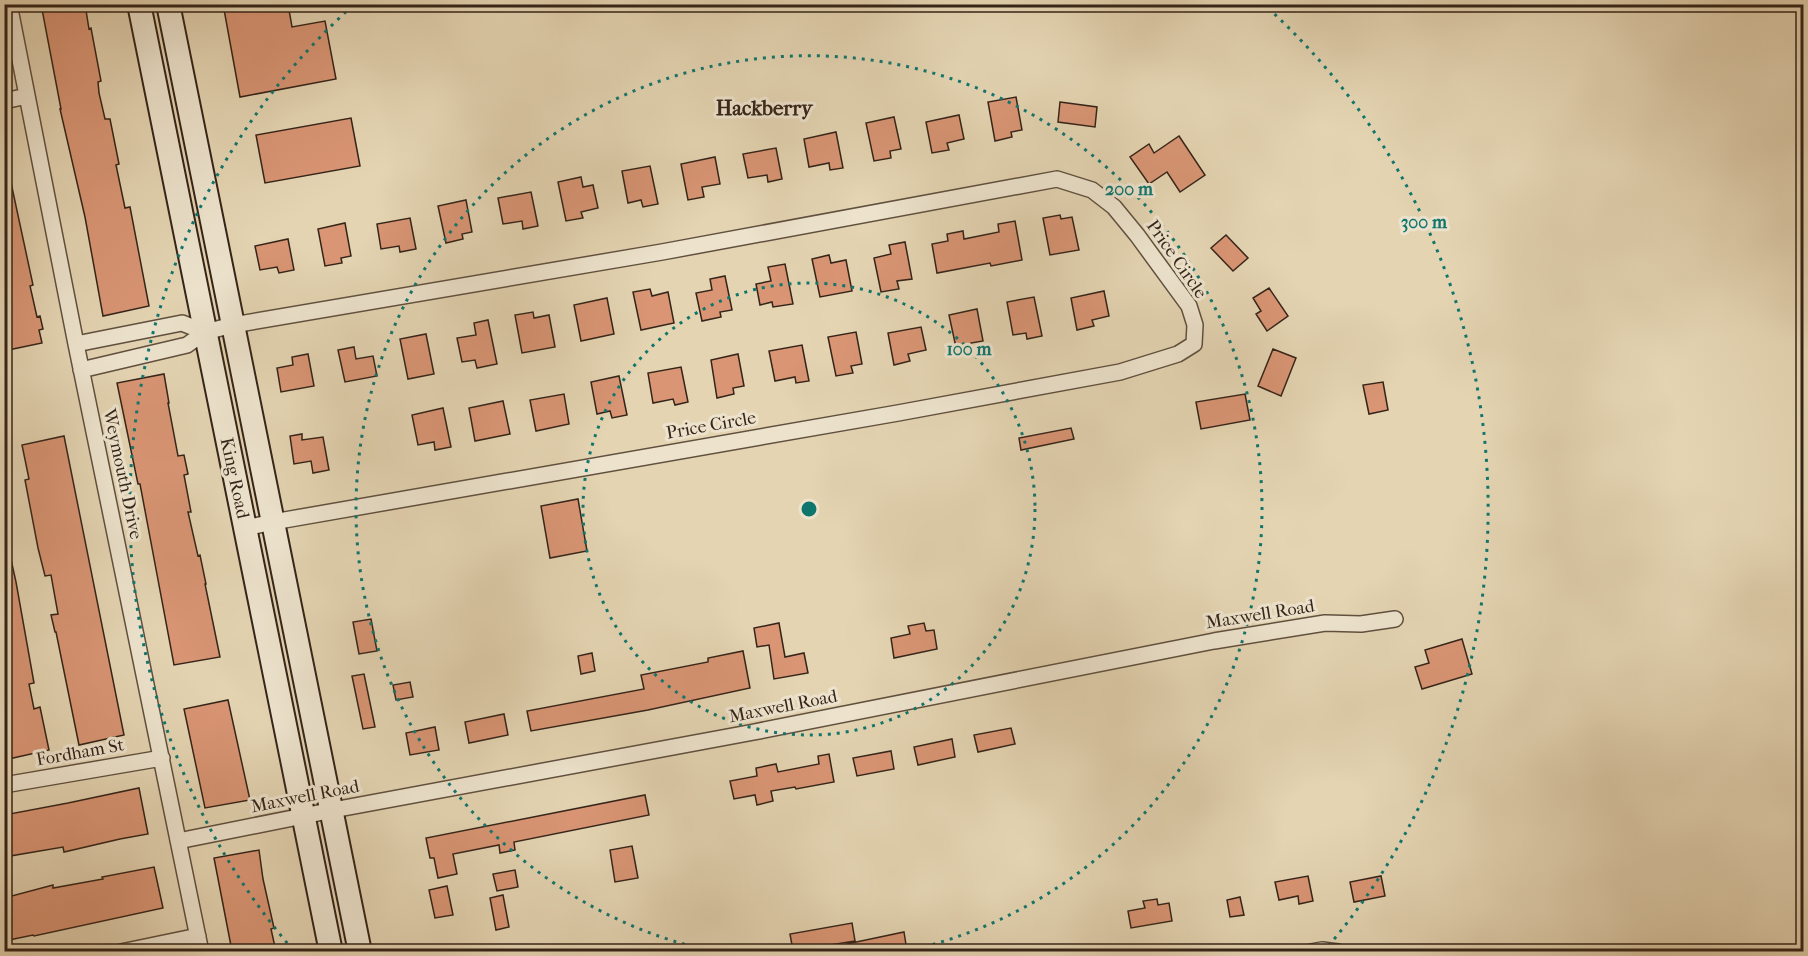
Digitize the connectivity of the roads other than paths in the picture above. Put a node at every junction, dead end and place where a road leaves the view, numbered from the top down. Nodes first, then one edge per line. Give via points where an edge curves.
1 (9, 4) edge
2 (139, 4) edge
3 (168, 4) edge
4 (27, 96) junction
5 (4, 101) edge
6 (210, 213) junction
7 (182, 217) junction
8 (233, 325) junction
9 (205, 332) junction
10 (76, 344) junction
11 (81, 370) junction
12 (273, 522) junction
13 (245, 528) junction
14 (1395, 619) dead end
15 (162, 758) junction
16 (4, 785) edge
17 (333, 810) junction
18 (304, 816) junction
19 (178, 841) junction
20 (199, 944) edge
21 (121, 951) edge
22 (331, 951) edge
23 (360, 951) edge
24 (1311, 951) edge
25 (1338, 951) edge

1 - 4 street, Weymouth Drive
2 - 7 street, King Road
3 - 6 street, King Road
4 - 5 street
4 - 10 street, Weymouth Drive
6 - 7 street
6 - 8 street, King Road
7 - 9 street, King Road
8 - 9 street
8 - 12 street, King Road
8 - 12 street, Price Circle via 1057,179 1092,190 1114,207 1189,306 1195,325 1194,344 1178,354 1120,372
9 - 10 street via 182,323
9 - 11 street via 187,345
9 - 13 street, King Road
10 - 11 street, Weymouth Drive
11 - 15 street, Weymouth Drive
12 - 13 street, Price Circle
12 - 17 street, King Road
13 - 18 street, King Road
14 - 17 street, Maxwell Road via 1361,624 1325,623 1214,641
15 - 16 street, Fordham St
15 - 19 street, Weymouth Drive
17 - 18 street, Maxwell Road
17 - 23 street, King Road
18 - 19 street, Maxwell Road
18 - 22 street, King Road
19 - 20 street, Weymouth Drive
20 - 21 street
24 - 25 street

